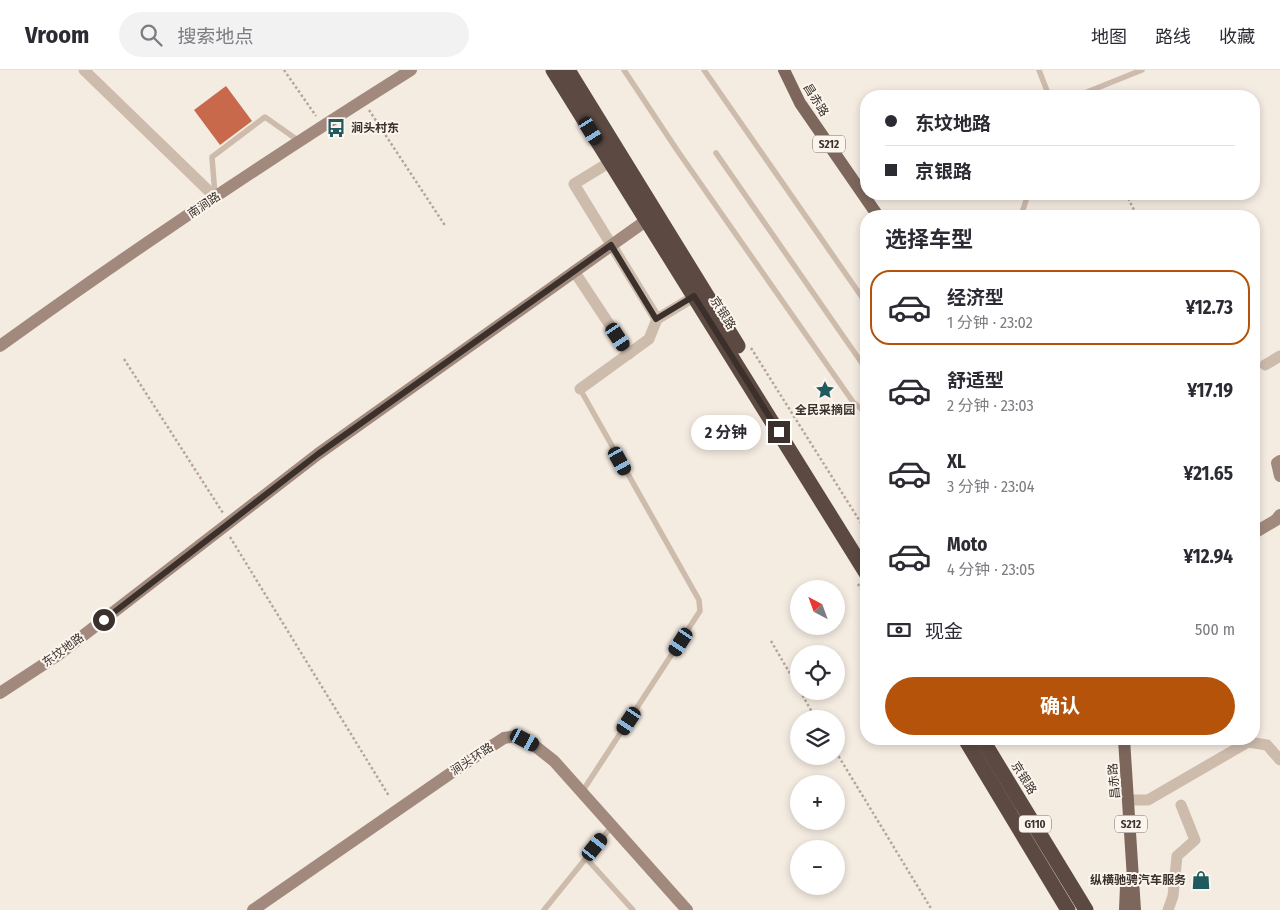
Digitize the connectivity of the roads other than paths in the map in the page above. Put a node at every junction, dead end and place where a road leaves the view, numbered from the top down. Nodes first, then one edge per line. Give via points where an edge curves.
1 (84, 70) edge
2 (411, 70) edge
3 (553, 70) edge
4 (568, 70) edge
5 (624, 70) edge
6 (704, 70) edge
7 (784, 70) edge
8 (1039, 70) edge
9 (1142, 70) edge
10 (1047, 90) edge
11 (1092, 90) edge
12 (299, 141) junction
13 (716, 153) dead end
14 (610, 162) junction
15 (860, 190) edge
16 (215, 197) junction
17 (652, 217) junction
18 (611, 245) junction
19 (574, 271) junction
20 (860, 294) edge
21 (694, 296) junction
22 (656, 319) junction
23 (0, 346) edge
24 (629, 354) junction
25 (1280, 356) edge
26 (860, 360) edge
27 (1265, 365) dead end
28 (580, 388) joint
29 (860, 408) edge
30 (1280, 461) edge
31 (1280, 476) edge
32 (830, 494) junction
33 (1280, 515) edge
34 (850, 525) junction
35 (1260, 529) edge
36 (860, 542) edge
37 (860, 555) edge
38 (0, 693) edge
39 (1260, 744) edge
40 (969, 745) edge
41 (986, 745) edge
42 (1118, 745) edge
43 (1124, 745) edge
44 (1243, 745) edge
45 (1280, 760) edge
46 (582, 792) junction
47 (1129, 800) junction
48 (1181, 806) dead end
49 (612, 826) junction
50 (586, 858) junction
51 (253, 910) edge
52 (544, 910) edge
53 (633, 910) edge
54 (688, 910) edge
55 (1068, 910) edge
56 (1086, 910) edge
57 (1125, 910) edge
58 (1135, 910) edge
59 (1168, 910) edge

1 - 16 street
2 - 12 street, 南涧路
3 - 14 highway, 京银路
4 - 17 highway, 京银路
5 - 29 lane via 676,150 852,402
6 - 20 lane
7 - 15 main road, 昌赤路 / S212 via 800,103
8 - 10 lane
9 - 11 lane
12 - 16 street, 南涧路
12 - 16 lane via 265,117 212,157
13 - 26 lane
14 - 17 highway, 京银路
14 - 18 street via 574,184
16 - 23 street, 南涧路
17 - 18 street, 东坟地路
17 - 21 highway, 京银路
17 - 32 highway, 京银路
18 - 19 street, 东坟地路
18 - 22 street
19 - 24 street
19 - 38 street, 东坟地路 via 318,454 58,655
21 - 22 street
21 - 32 highway, 京银路
22 - 24 street via 649,340
24 - 28 street
25 - 27 street
28 - 46 lane via 699,600 700,611
30 - 31 street via 1276,463
32 - 34 highway, 京银路
33 - 35 street
34 - 36 highway, 京银路
34 - 37 highway, 京银路
39 - 45 street via 1267,745
40 - 55 highway, G110
41 - 56 highway, 京银路 / G110
42 - 57 main road, 昌赤路 / S212
43 - 47 main road, 昌赤路 / S212
44 - 47 street via 1148,800
46 - 49 street, 涧头环路
46 - 51 street, 涧头环路 via 554,761 535,746 516,736 504,738
47 - 58 main road, 昌赤路 / S212
48 - 59 street via 1195,840 1178,856
49 - 50 lane
49 - 54 street, 涧头环路
50 - 52 lane
50 - 53 lane

